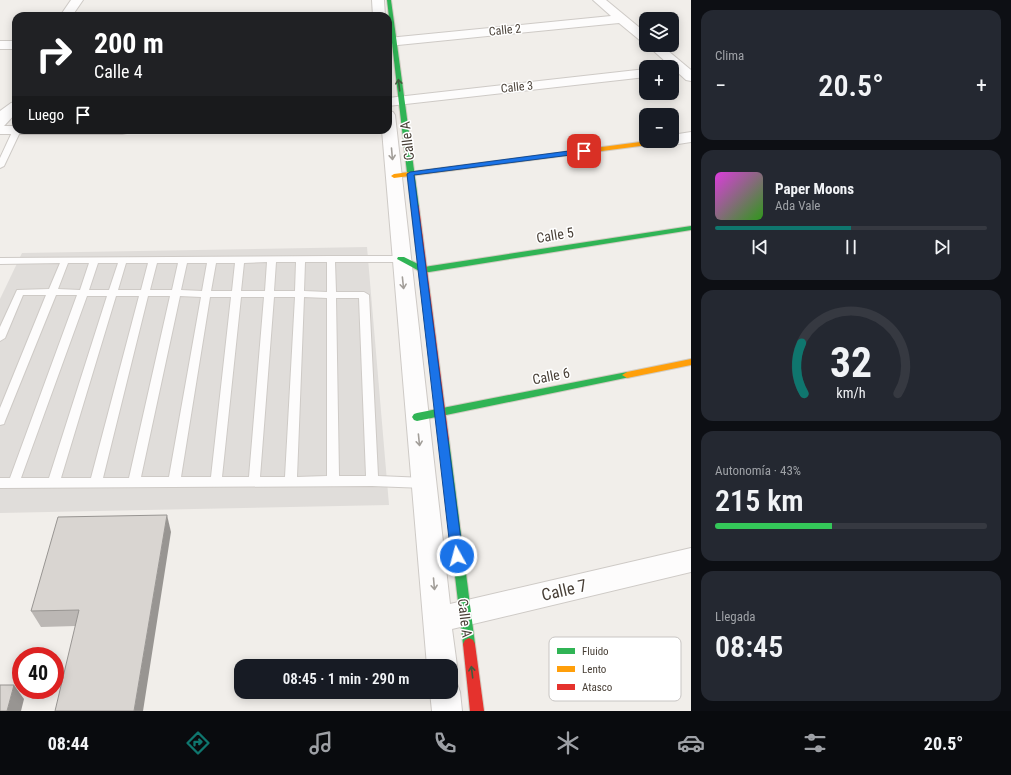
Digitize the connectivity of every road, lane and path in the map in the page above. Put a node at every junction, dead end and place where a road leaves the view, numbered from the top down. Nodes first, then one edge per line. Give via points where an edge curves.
1 (76, 0) edge
2 (378, 0) edge
3 (389, 0) edge
4 (599, 0) edge
5 (68, 12) edge
6 (379, 12) edge
7 (390, 12) edge
8 (621, 19) junction
9 (639, 33) edge
10 (392, 42) edge
11 (0, 45) edge
12 (12, 45) edge
13 (661, 52) edge
14 (392, 67) edge
15 (684, 71) edge
16 (639, 74) edge
17 (394, 117) edge
18 (0, 130) edge
19 (12, 130) edge
20 (15, 134) edge
21 (691, 137) edge
22 (679, 139) edge
23 (639, 144) edge
24 (0, 166) edge
25 (402, 175) junction
26 (691, 228) edge
27 (401, 259) junction
28 (95, 260) junction
29 (123, 260) junction
30 (153, 260) junction
31 (183, 260) junction
32 (212, 260) junction
33 (240, 260) junction
34 (272, 260) junction
35 (301, 260) junction
36 (331, 260) junction
37 (0, 261) edge
38 (66, 261) junction
39 (423, 270) junction
40 (52, 292) junction
41 (82, 292) junction
42 (175, 293) junction
43 (112, 294) junction
44 (144, 294) junction
45 (207, 294) junction
46 (236, 294) junction
47 (269, 295) junction
48 (299, 295) junction
49 (331, 296) junction
50 (0, 338) edge
51 (691, 362) edge
52 (440, 412) junction
53 (417, 417) junction
54 (0, 421) edge
55 (254, 481) junction
56 (291, 481) junction
57 (333, 481) junction
58 (372, 481) junction
59 (14, 482) junction
60 (54, 482) junction
61 (96, 482) junction
62 (134, 482) junction
63 (174, 482) junction
64 (216, 482) junction
65 (0, 483) edge
66 (424, 483) junction
67 (449, 484) junction
68 (691, 560) edge
69 (464, 613) junction
70 (437, 619) junction
71 (441, 659) edge
72 (446, 699) edge
73 (447, 711) edge
74 (476, 711) edge

1 - 5 street
2 - 6 street
3 - 7 street, Calle A
4 - 8 street
8 - 9 street
8 - 10 street, Calle 2
11 - 12 street
13 - 15 street
17 -> 14 street, Calle A
16 - 17 street, Calle 3
17 - 25 street, Calle A
18 - 19 street
20 - 24 lane
21 - 22 street
23 - 25 street
25 - 27 street, Calle A
25 - 39 street, Calle A
26 - 39 street, Calle 5
27 - 36 lane
27 - 39 street
27 -> 53 street, Calle A
28 - 29 lane
28 - 38 lane
28 - 41 lane
29 - 30 lane
29 - 43 lane
30 - 31 lane
30 - 44 lane
31 - 32 lane
31 - 42 lane
32 - 33 lane
32 - 45 lane
33 - 34 lane
33 - 46 lane
34 - 35 lane
34 - 47 lane
35 - 36 lane
35 - 48 lane
36 - 49 lane
37 - 38 lane
38 - 40 lane
39 - 52 street, Calle A
40 - 41 lane
40 - 50 lane via 20,292
40 - 54 lane
41 - 43 lane
41 - 59 lane
42 - 44 lane
42 - 45 lane
42 - 62 lane
43 - 44 lane
43 - 60 lane
44 - 61 lane
45 - 46 lane
45 - 63 lane
46 - 47 lane
46 - 64 lane
47 - 48 lane
47 - 55 lane
48 - 49 lane
48 - 56 lane
49 - 57 lane
49 - 58 lane via 364,295
51 - 52 street, Calle 6
52 - 53 street, Calle 6
52 - 67 street, Calle A
53 -> 66 street, Calle A
55 - 56 lane
55 - 64 lane
56 - 57 lane
57 - 58 lane
58 - 66 lane
59 - 60 lane
59 - 65 lane
60 - 61 lane
61 - 62 lane
62 - 63 lane
63 - 64 lane
66 - 67 lane
66 -> 70 street, Calle A
67 - 69 street, Calle A
68 - 69 street, Calle 7
69 - 70 street, Calle 7
74 -> 69 street, Calle A
70 - 71 street, Calle A
72 - 73 street

